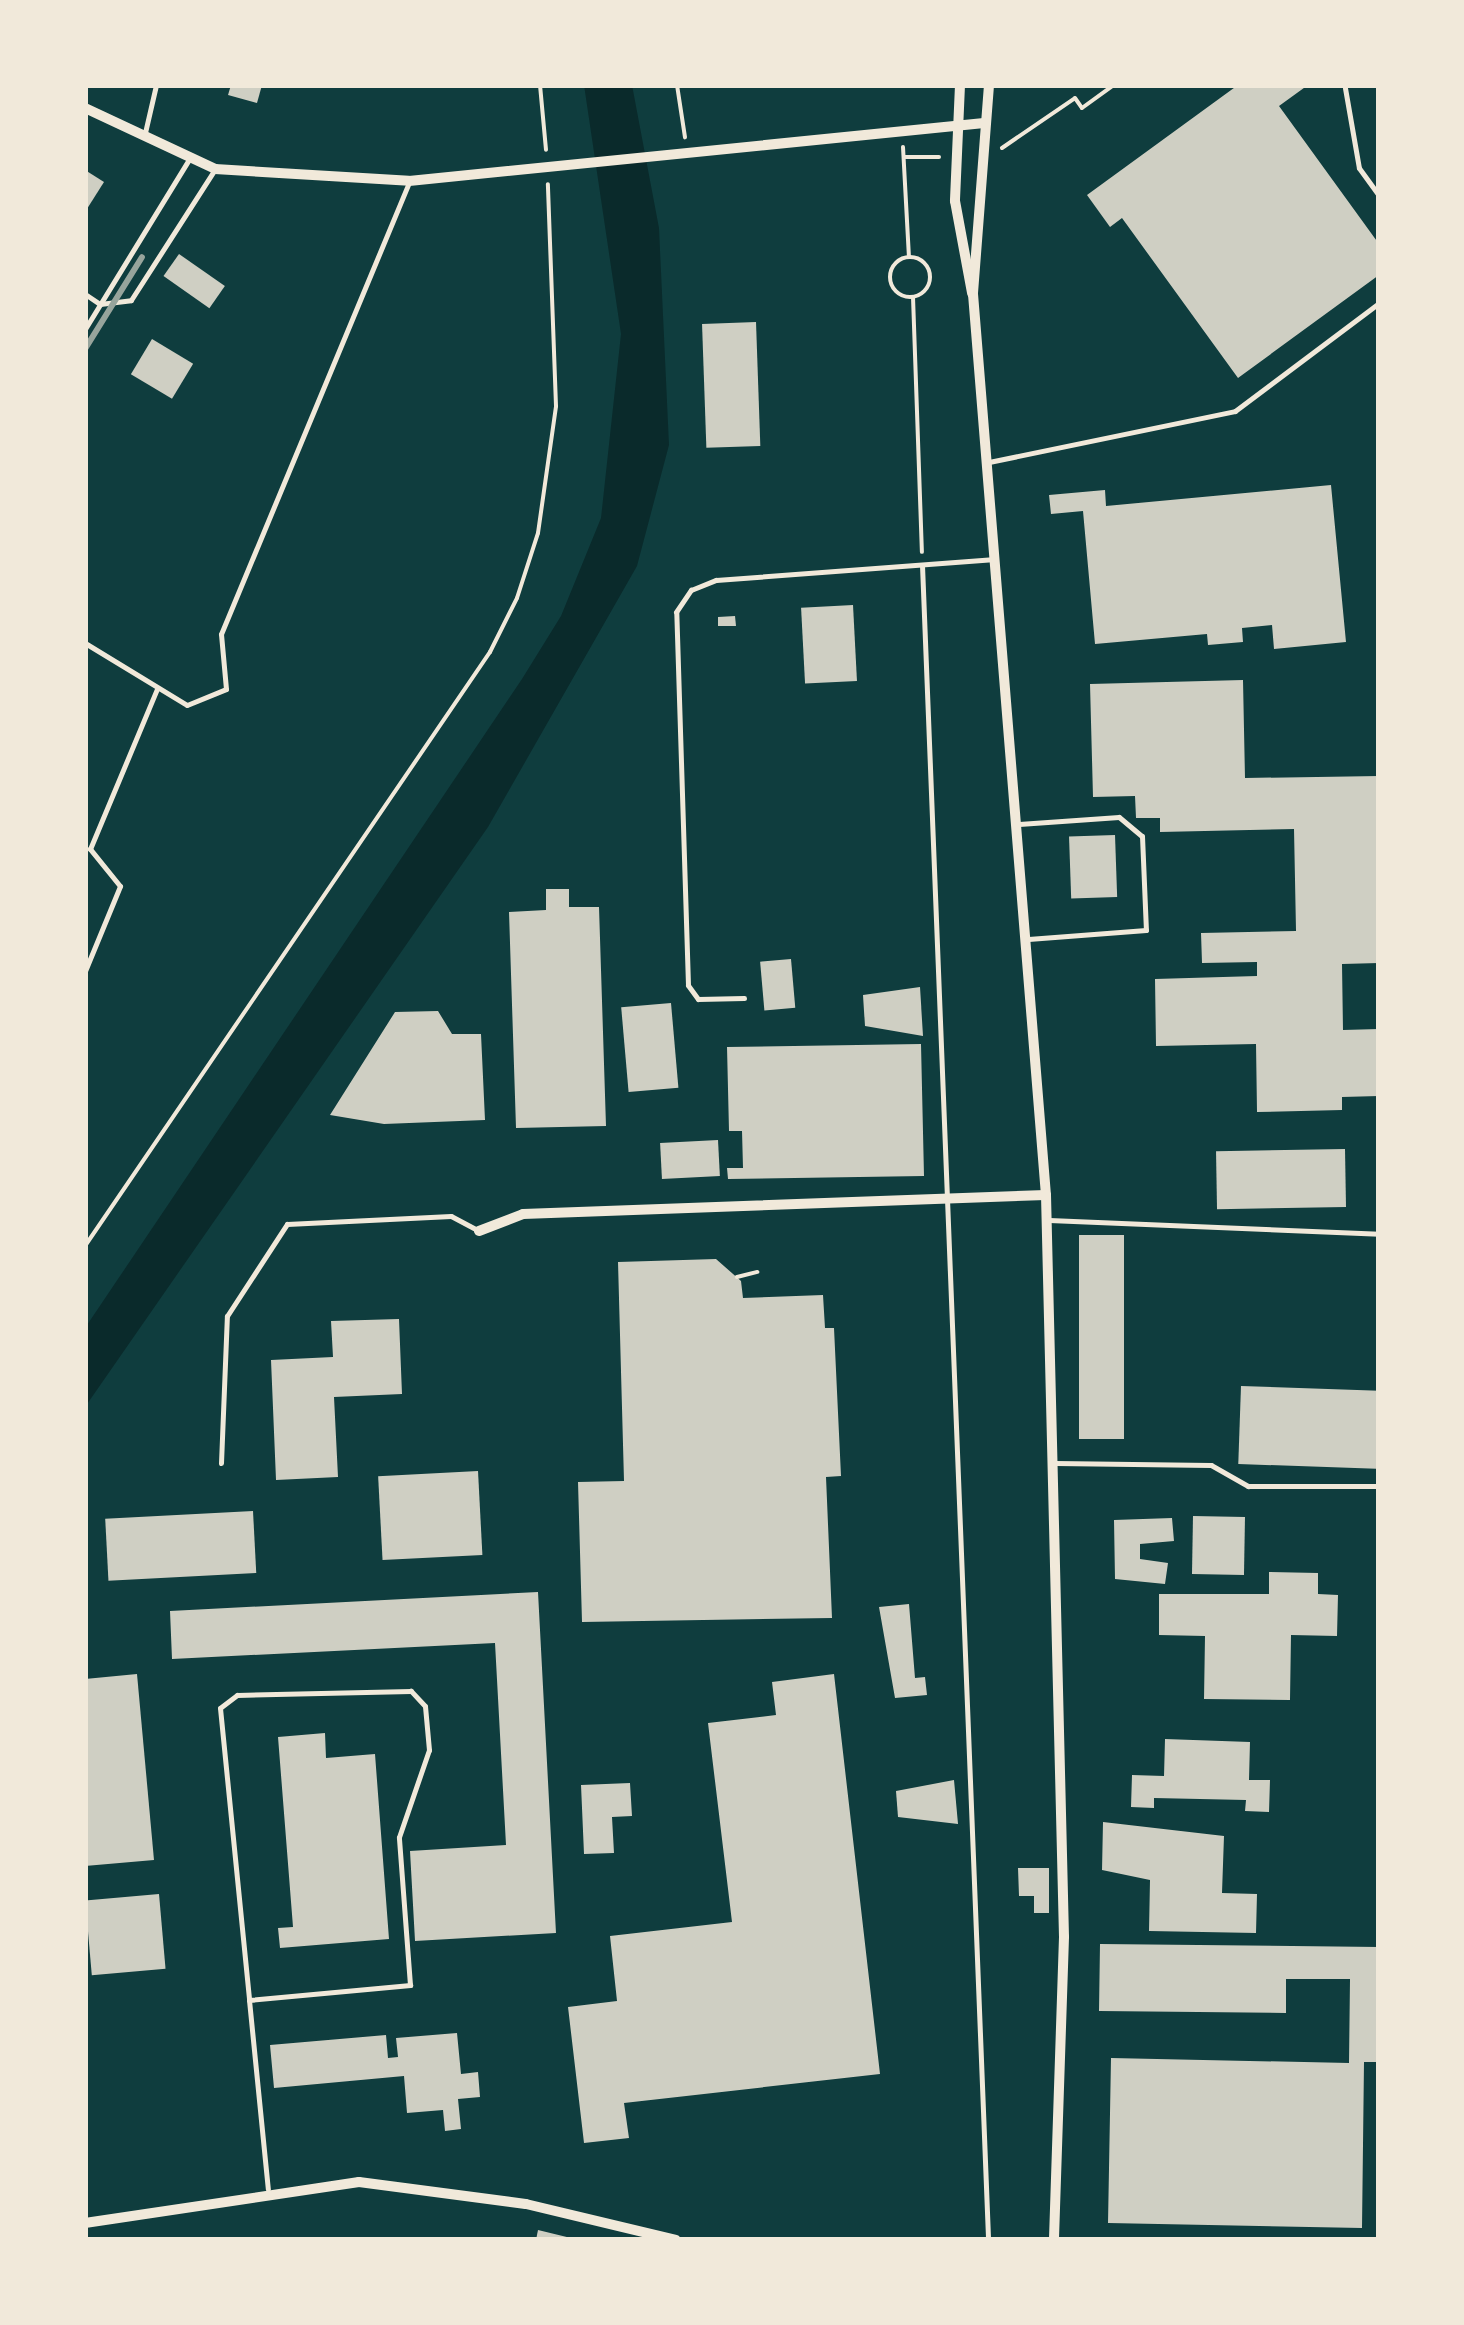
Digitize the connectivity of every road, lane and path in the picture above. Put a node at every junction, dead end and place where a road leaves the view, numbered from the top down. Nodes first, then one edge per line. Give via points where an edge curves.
1 (156, 85) edge
2 (540, 85) edge
3 (677, 85) edge
4 (960, 85) edge
5 (989, 85) edge
6 (1114, 85) edge
7 (1345, 88) dead end
8 (85, 108) edge
9 (956, 122) junction
10 (984, 122) junction
11 (902, 128) junction
12 (144, 140) junction
13 (687, 152) junction
14 (996, 152) dead end
15 (189, 160) junction
16 (547, 167) junction
17 (215, 169) junction
18 (410, 181) junction
19 (1379, 196) edge
20 (910, 257) junction
21 (85, 294) edge
22 (973, 294) junction
23 (913, 297) junction
24 (1379, 302) edge
25 (100, 304) junction
26 (85, 329) edge
27 (988, 462) junction
28 (998, 559) junction
29 (922, 565) junction
30 (85, 644) edge
31 (157, 689) junction
32 (1019, 824) junction
33 (1028, 939) junction
34 (85, 971) edge
35 (744, 998) dead end
36 (1046, 1195) junction
37 (949, 1196) junction
38 (1046, 1220) junction
39 (479, 1230) joint
40 (1379, 1234) edge
41 (85, 1246) edge
42 (757, 1272) dead end
43 (738, 1277) dead end
44 (222, 1463) dead end
45 (1052, 1463) junction
46 (1379, 1486) edge
47 (249, 2000) junction
48 (268, 2190) junction
49 (85, 2223) edge
50 (663, 2238) edge
51 (676, 2240) edge
52 (988, 2240) edge
53 (1054, 2240) edge

1 - 12 lane
2 - 16 path
3 - 13 path
4 - 9 street
5 - 10 street
6 - 14 path via 1082,108 1075,98
7 - 19 lane via 1359,168
8 - 12 street
9 - 10 street
9 - 11 street
9 - 22 street via 957,217
10 - 22 street
11 - 13 street
11 - 20 path
12 - 15 street
13 - 16 street
15 - 17 street
15 - 25 lane
16 - 18 street
16 - 41 path via 556,406 538,532 517,598 415,764
17 - 18 street
17 - 25 lane via 131,300
18 - 31 lane via 221,634 226,689 186,706
20 - 23 path via 930,278
20 - 23 path via 896,262 890,282
21 - 25 lane
22 - 27 street
23 - 29 path
24 - 27 lane via 1235,411
25 - 26 lane
27 - 28 street
28 - 29 lane
28 - 32 street
29 - 35 lane via 690,590 672,635 688,985 698,999
29 - 37 lane
30 - 31 lane
31 - 34 lane via 90,848 120,886
32 - 33 street
32 - 33 lane via 1119,817 1142,836 1146,930
33 - 36 street
36 - 37 street
36 - 38 street
37 - 39 street via 522,1214
37 - 52 lane
38 - 40 lane
38 - 45 street
39 - 44 lane via 452,1216 288,1224 226,1316
42 - 43 path
45 - 46 lane via 1211,1465 1248,1486
45 - 53 street via 1064,1922
47 - 47 lane via 222,1702 411,1691 425,1706 429,1750 399,1838 410,1986
47 - 48 lane
48 - 49 street
48 - 50 street via 437,2188
50 - 51 street

